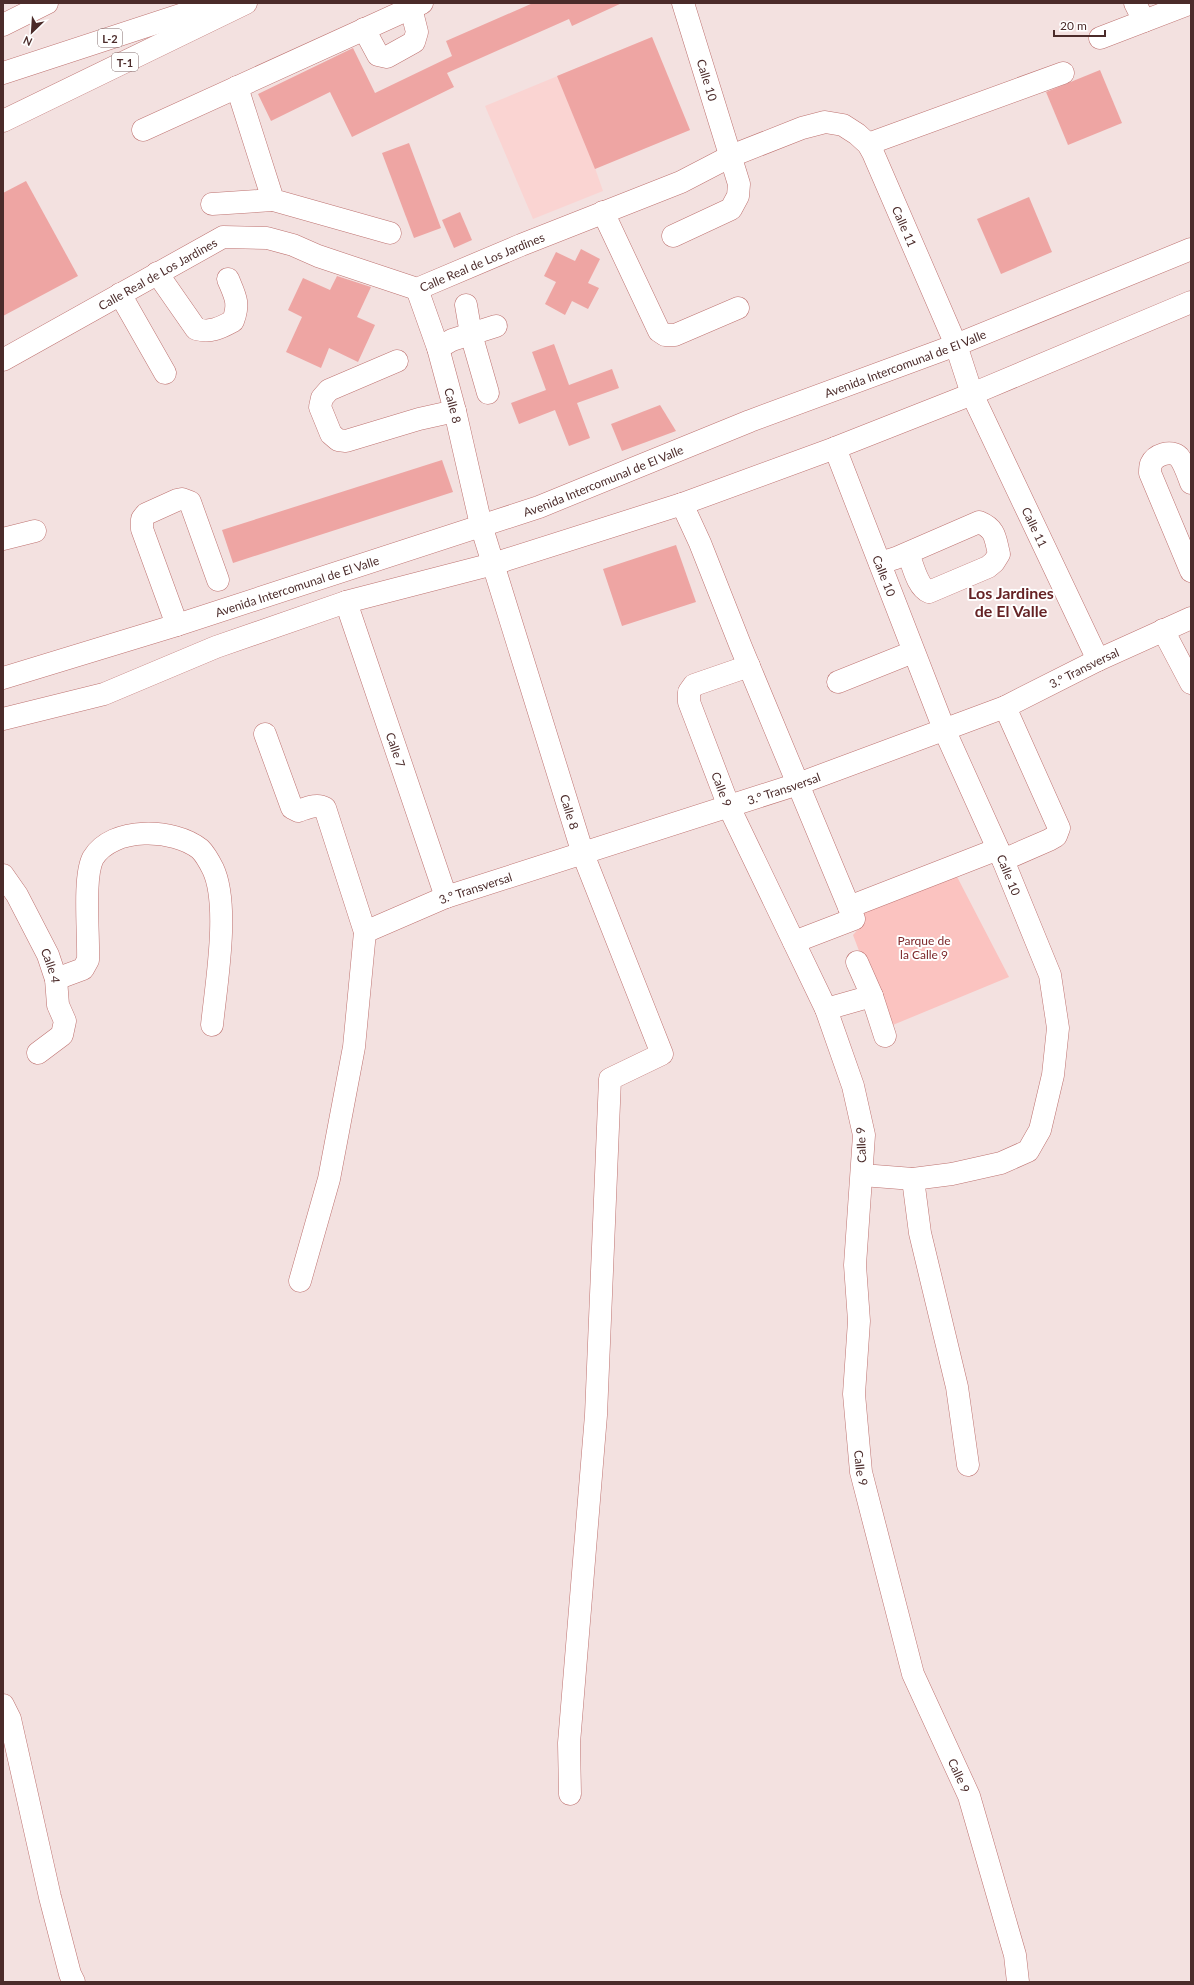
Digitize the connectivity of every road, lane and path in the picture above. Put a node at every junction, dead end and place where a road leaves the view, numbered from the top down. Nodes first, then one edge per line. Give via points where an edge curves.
1 (47, 3) edge
2 (218, 3) edge
3 (246, 3) edge
4 (683, 3) edge
5 (1191, 4) edge
6 (417, 6) edge
7 (1139, 12) edge
8 (3, 25) edge
9 (364, 30) junction
10 (1100, 38) dead end
11 (1062, 72) dead end
12 (3, 73) edge
13 (237, 87) junction
14 (3, 121) edge
15 (143, 130) dead end
16 (862, 139) junction
17 (731, 156) junction
18 (274, 200) junction
19 (212, 204) dead end
20 (603, 212) junction
21 (390, 233) dead end
22 (673, 236) dead end
23 (1191, 249) edge
24 (157, 273) junction
25 (228, 280) dead end
26 (417, 289) junction
27 (120, 294) junction
28 (1191, 302) edge
29 (466, 304) dead end
30 (738, 308) dead end
31 (496, 326) dead end
32 (471, 334) junction
33 (956, 345) junction
34 (438, 348) junction
35 (3, 360) edge
36 (397, 361) dead end
37 (165, 373) dead end
38 (488, 393) dead end
39 (972, 394) junction
40 (455, 412) junction
41 (835, 448) junction
42 (1191, 483) edge
43 (682, 504) junction
44 (481, 525) junction
45 (35, 531) dead end
46 (3, 539) edge
47 (908, 553) dead end
48 (880, 563) junction
49 (493, 564) junction
50 (1191, 571) edge
51 (218, 580) dead end
52 (346, 602) junction
53 (1191, 618) edge
54 (177, 625) junction
55 (1163, 630) junction
56 (913, 652) junction
57 (1098, 660) junction
58 (749, 666) junction
59 (3, 678) edge
60 (838, 682) dead end
61 (1191, 683) edge
62 (1005, 707) junction
63 (3, 719) edge
64 (944, 729) junction
65 (265, 734) dead end
66 (798, 784) junction
67 (729, 808) junction
68 (583, 854) junction
69 (1000, 855) junction
70 (3, 875) edge
71 (446, 897) junction
72 (849, 907) junction
73 (365, 932) junction
74 (794, 942) junction
75 (857, 962) dead end
76 (56, 979) junction
77 (872, 996) junction
78 (826, 1009) junction
79 (212, 1025) dead end
80 (885, 1036) dead end
81 (38, 1053) dead end
82 (862, 1176) junction
83 (913, 1179) junction
84 (300, 1281) dead end
85 (968, 1465) dead end
86 (3, 1705) edge
87 (570, 1794) dead end
88 (74, 1982) edge
89 (1018, 1982) edge

1 - 8 main road
2 - 12 main road, L-2
3 - 14 main road, T-1
4 - 17 main road, Calle 10
5 - 7 main road
6 - 9 main road
6 - 9 main road via 417,32 414,42 387,57 378,55
7 - 10 main road
9 - 13 main road
11 - 16 main road
13 - 15 main road
13 - 18 main road
16 - 17 main road, Calle Real de Los Jardines via 843,125 825,122 802,128
16 - 33 main road, Calle 11 via 873,153
17 - 20 main road, Calle Real de Los Jardines via 681,182
17 - 22 main road, Calle 10 via 739,184 736,203 731,209
18 - 19 main road
18 - 21 main road
20 - 26 main road, Calle Real de Los Jardines
20 - 30 main road via 659,331 665,335 675,335
23 - 33 main road, Avenida Intercomunal de El Valle
24 - 25 main road via 196,329 205,332 216,330 233,321 238,310 237,300
24 - 26 main road, Calle Real de Los Jardines via 223,237 267,238
24 - 27 main road, Calle Real de Los Jardines
26 - 34 main road, Calle 8
27 - 35 main road, Calle Real de Los Jardines
27 - 37 main road
28 - 39 main road
29 - 32 main road
31 - 32 main road
32 - 34 main road
32 - 38 main road
33 - 39 main road, Calle 11
33 - 44 main road, Avenida Intercomunal de El Valle via 750,421 539,507
34 - 40 main road, Calle 8
36 - 40 main road via 329,390 322,398 320,407 331,434 346,442 419,419
39 - 41 main road
39 - 57 main road, Calle 11
40 - 44 main road, Calle 8
41 - 43 main road
41 - 48 main road, Calle 10
42 - 50 main road via 1179,457 1167,453 1154,459 1150,473
43 - 49 main road
43 - 58 main road
44 - 49 main road, Calle 8
44 - 54 main road, Avenida Intercomunal de El Valle
45 - 46 main road
47 - 48 main road
48 - 56 main road, Calle 10
49 - 52 main road
49 - 68 main road, Calle 8
51 - 54 main road via 190,502 176,500 146,514 142,519 142,529
52 - 63 main road via 216,647 104,694
52 - 71 main road, Calle 7
53 - 55 main road, 3.° Transversal
54 - 59 main road, Avenida Intercomunal de El Valle
55 - 57 main road, 3.° Transversal
55 - 61 main road
56 - 60 main road
56 - 64 main road, Calle 10
57 - 62 main road, 3.° Transversal
58 - 66 main road
58 - 67 main road, Calle 9 via 694,685 689,692 689,702
62 - 64 main road, 3.° Transversal
62 - 69 main road via 1059,828 1056,836 1050,840
64 - 66 main road, 3.° Transversal
64 - 69 main road, Calle 10
65 - 73 main road via 292,808 298,811 321,805 325,808
66 - 67 main road, 3.° Transversal
66 - 72 main road
67 - 68 main road, 3.° Transversal
67 - 74 main road, Calle 9
68 - 71 main road, 3.° Transversal
68 - 87 main road, Calle 8 via 662,1054 610,1079 596,1416 569,1743
69 - 72 main road
69 - 83 main road, Calle 10 via 1050,975 1058,1028 1053,1075 1040,1130 1028,1151 1001,1164
70 - 76 main road, Calle 4 via 17,895 48,955
71 - 73 main road, 3.° Transversal
72 - 74 main road via 854,919
73 - 84 main road via 354,1047 329,1179
74 - 78 main road, Calle 9
75 - 77 main road
76 - 79 main road via 83,969 88,960 87,876 93,858 99,850 116,838 141,834 178,838 200,850 214,870 218,888 220,934
76 - 81 main road, Calle 4 via 58,1005 65,1021 62,1035
77 - 78 main road
77 - 80 main road
78 - 82 main road, Calle 9 via 853,1086 864,1135
82 - 83 main road, Calle 10
82 - 89 main road, Calle 9 via 855,1265 859,1321 854,1394 861,1472 913,1674 969,1796 1015,1955
83 - 85 main road via 920,1233 957,1387
86 - 88 main road via 10,1719 50,1897

